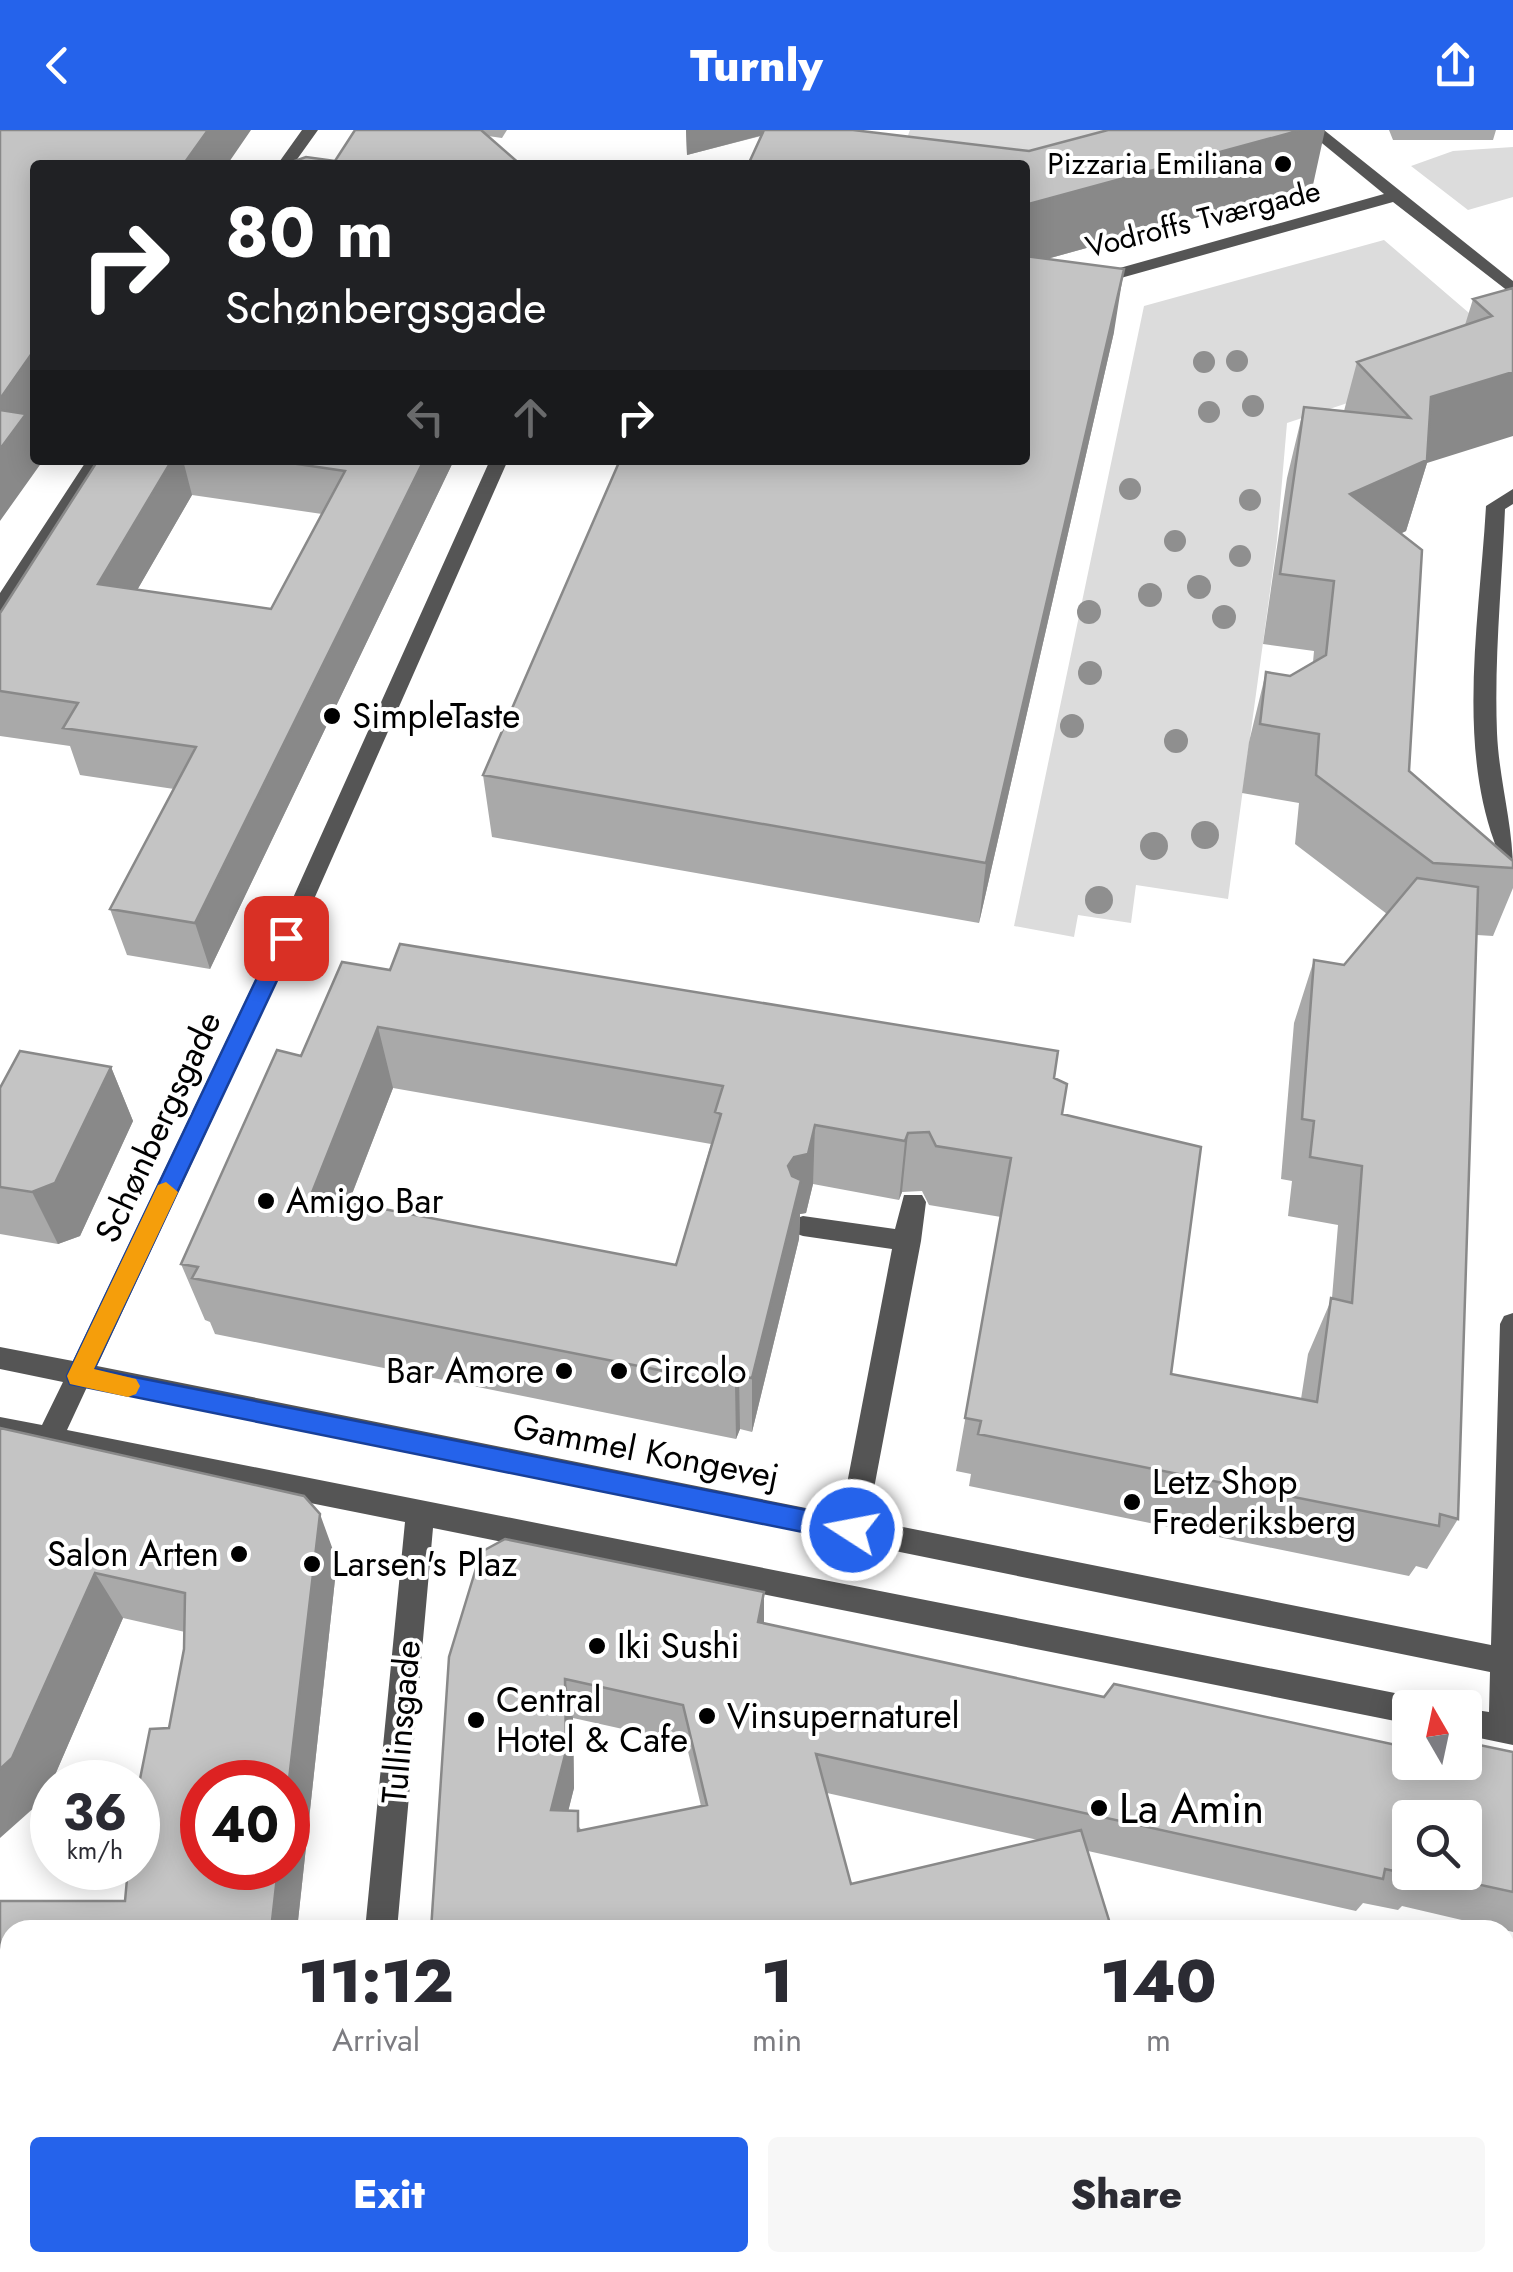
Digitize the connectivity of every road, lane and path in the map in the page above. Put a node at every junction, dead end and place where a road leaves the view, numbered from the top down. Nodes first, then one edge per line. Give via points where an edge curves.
1 (310, 130) edge
2 (1314, 130) edge
3 (289, 160) edge
4 (1392, 197) junction
5 (1030, 274) edge
6 (1513, 290) edge
7 (93, 465) edge
8 (497, 465) edge
9 (1513, 495) edge
10 (0, 609) edge
11 (1513, 863) edge
12 (913, 1202) dead end
13 (802, 1226) edge
14 (908, 1241) junction
15 (1513, 1324) edge
16 (0, 1358) edge
17 (79, 1376) junction
18 (0, 1429) edge
19 (49, 1438) junction
20 (420, 1514) junction
21 (852, 1530) junction
22 (1508, 1662) edge
23 (1392, 1706) edge
24 (1482, 1725) edge
25 (1508, 1730) edge
26 (382, 1920) edge

1 - 3 street
2 - 4 street
4 - 5 street, Vodroffs Tværgade via 1110,276
4 - 6 street
7 - 10 street
8 - 17 street, Schønbergsgade via 286,938
9 - 11 street via 1496,506 1486,773 1498,831
12 - 14 street
13 - 14 street
14 - 21 street
15 - 22 street
16 - 17 street, Gammel Kongevej
17 - 19 street, Schønbergsgade
17 - 21 street, Gammel Kongevej
18 - 19 street
19 - 20 street
20 - 23 street
20 - 26 street, Tullinsgade
21 - 22 street, Gammel Kongevej
22 - 25 street
24 - 25 street

